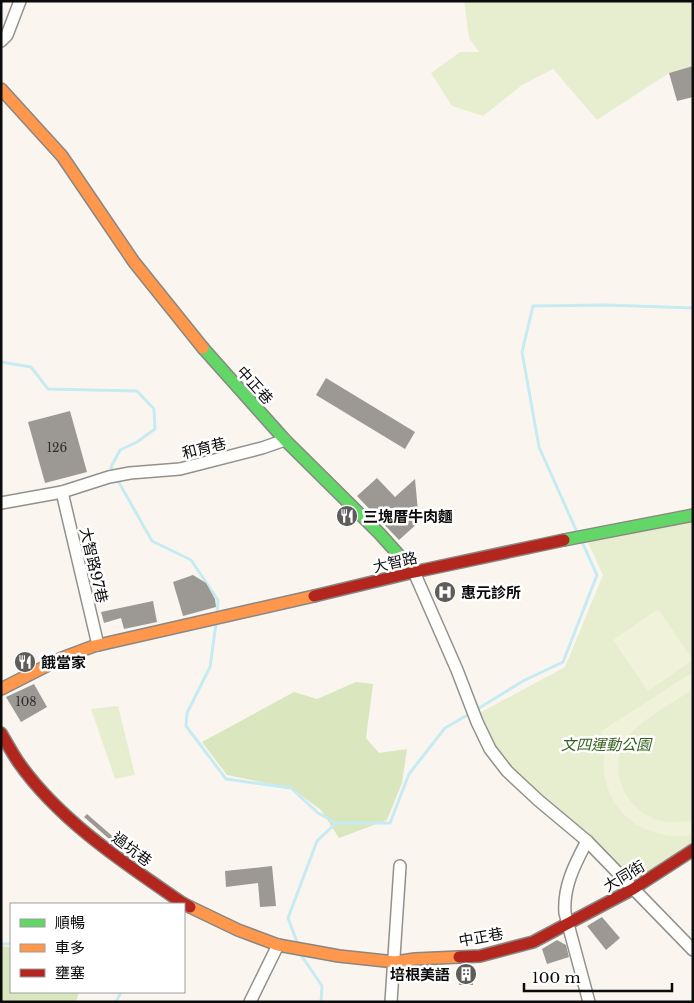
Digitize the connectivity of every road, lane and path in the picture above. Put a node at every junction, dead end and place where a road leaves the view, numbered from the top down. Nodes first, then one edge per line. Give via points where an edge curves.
1 (20, 1) edge
2 (1, 41) edge
3 (1, 89) edge
4 (285, 440) junction
5 (62, 492) junction
6 (1, 503) edge
7 (693, 515) edge
8 (414, 572) junction
9 (98, 645) junction
10 (1, 689) edge
11 (1, 733) edge
12 (587, 841) junction
13 (693, 850) edge
14 (400, 866) dead end
15 (633, 889) junction
16 (183, 903) edge
17 (185, 904) edge
18 (568, 924) junction
19 (284, 946) junction
20 (693, 950) edge
21 (339, 956) joint
22 (395, 962) junction
23 (250, 1002) edge
24 (391, 1002) edge
25 (589, 1002) edge

1 - 2 street via 7,35
3 - 4 street, 中正巷 via 62,156 134,262 203,348
4 - 5 street, 和育巷 via 180,470 130,473
4 - 8 street, 中正巷
5 - 6 street
5 - 9 street, 大智路97巷
7 - 8 street, 大智路
8 - 9 street, 大智路
8 - 12 street, 中正巷 via 490,750 507,771
9 - 10 street via 62,658
11 - 16 street, 過坑巷 via 18,763 53,803 114,856
12 - 15 street, 中正巷
12 - 18 street via 570,874 564,898
13 - 15 street, 大同街
14 - 22 street
15 - 18 street, 大同街
15 - 20 street, 中正巷
17 - 19 street, 過坑巷 via 238,930
18 - 22 street, 中正巷 via 533,942 480,956
18 - 25 street
19 - 21 street, 過坑巷
19 - 23 street
21 - 22 street, 中正巷
22 - 24 street

